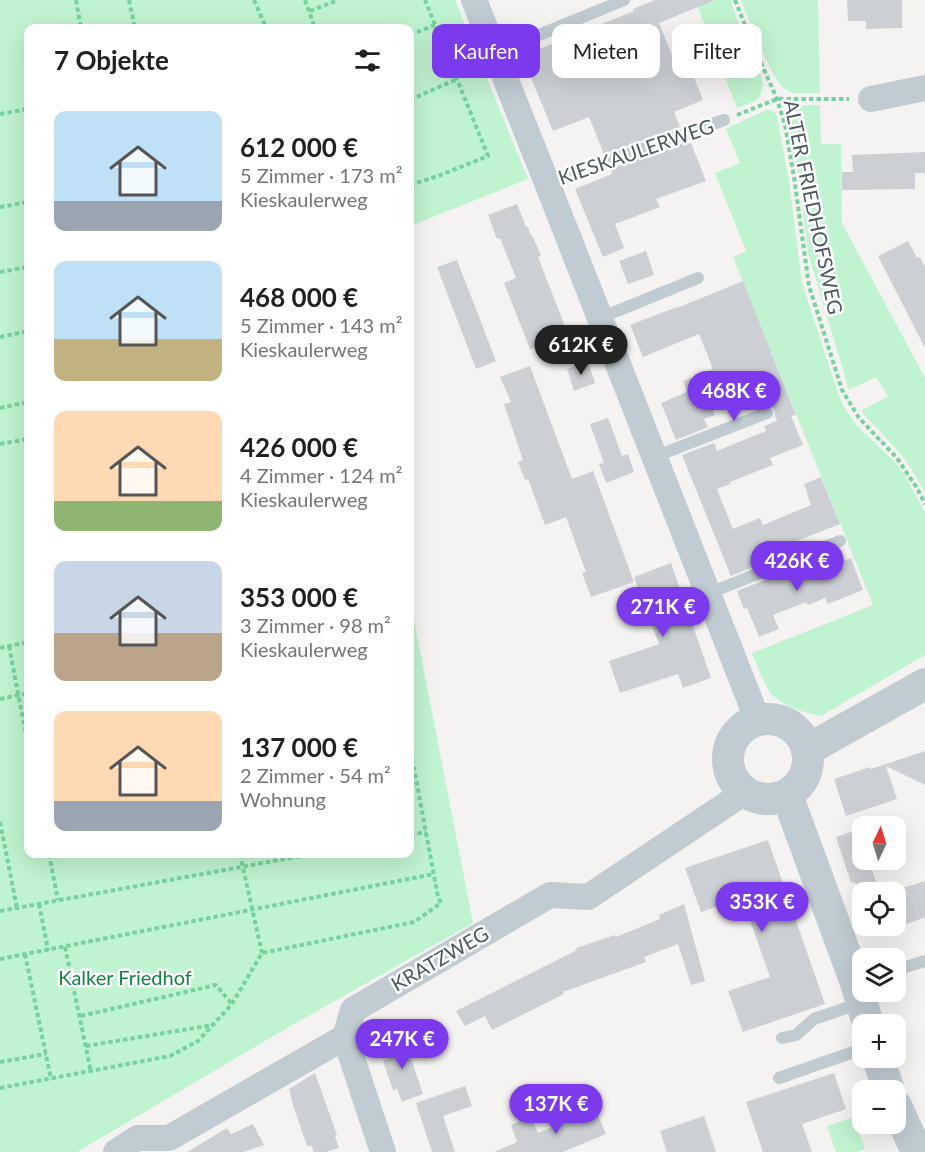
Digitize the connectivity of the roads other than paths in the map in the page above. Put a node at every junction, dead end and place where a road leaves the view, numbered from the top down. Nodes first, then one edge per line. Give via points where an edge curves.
1 (474, 0) edge
2 (624, 0) edge
3 (484, 24) edge
4 (540, 35) edge
5 (505, 78) edge
6 (925, 88) edge
7 (871, 99) road end
8 (724, 120) road end
9 (547, 183) junction
10 (698, 278) dead end
11 (600, 318) junction
12 (767, 413) dead end
13 (654, 457) junction
14 (840, 541) dead end
15 (707, 594) junction
16 (925, 684) edge
17 (758, 721) junction
18 (807, 750) junction
19 (745, 792) junction
20 (787, 795) junction
21 (925, 961) edge
22 (906, 967) edge
23 (852, 971) edge
24 (853, 1002) edge
25 (345, 1037) junction
26 (782, 1038) dead end
27 (852, 1052) edge
28 (779, 1078) dead end
29 (906, 1134) edge
30 (912, 1150) edge
31 (116, 1152) edge
32 (383, 1152) edge

1 - 3 street, KIESKAULERWEG
2 - 4 lane
5 - 9 street, KIESKAULERWEG
6 - 7 street
8 - 9 lane, KIESKAULERWEG
9 - 11 street, KIESKAULERWEG
10 - 11 lane
11 - 13 street, KIESKAULERWEG
12 - 13 lane
13 - 15 street, KIESKAULERWEG
14 - 15 lane
15 - 17 street, KIESKAULERWEG
16 - 18 street
17 - 18 street via 783,722 802,738
17 - 19 street via 742,729 731,744 728,761 733,779
18 - 20 street via 803,780
19 - 20 street via 758,798
19 - 25 street, KRATZWEG via 588,897 550,895 353,1010
20 - 23 street
21 - 22 lane
24 - 26 lane via 813,1019 795,1035
25 - 31 street via 169,1138 138,1138
25 - 32 street
27 - 28 lane
29 - 30 street

